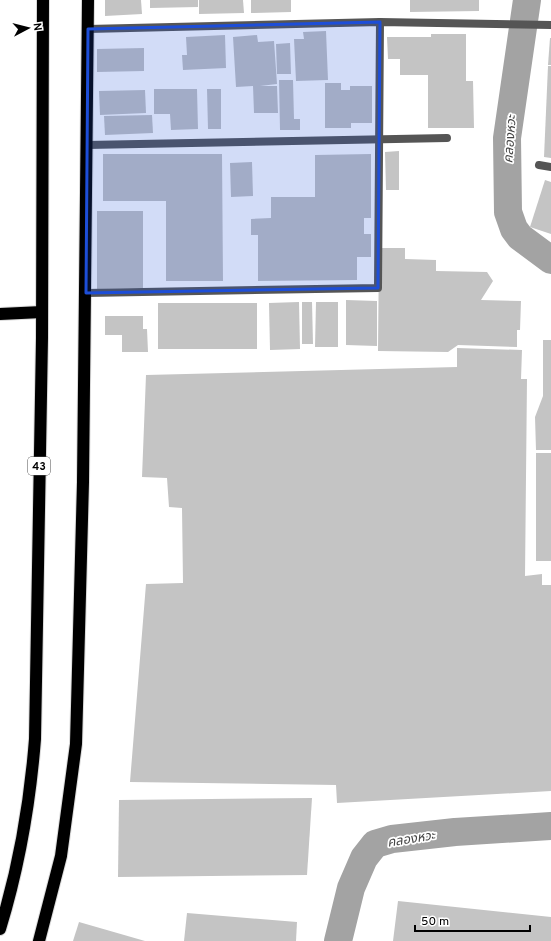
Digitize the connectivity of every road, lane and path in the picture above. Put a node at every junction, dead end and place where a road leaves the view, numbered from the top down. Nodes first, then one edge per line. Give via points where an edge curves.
1 (43, 0) edge
2 (88, 0) edge
3 (380, 22) junction
4 (551, 25) edge
5 (88, 29) junction
6 (380, 138) junction
7 (447, 138) dead end
8 (87, 145) junction
9 (540, 165) dead end
10 (551, 167) edge
11 (86, 293) junction
12 (42, 312) junction
13 (0, 314) edge
14 (0, 929) edge
15 (39, 941) edge

1 - 12 highway, 43
2 - 5 highway
3 - 4 street
3 - 5 street
3 - 6 street
5 - 8 highway
6 - 7 street
6 - 8 street
6 - 11 street via 378,288
8 - 11 highway
9 - 10 street
11 - 15 highway via 76,744 61,856
12 - 13 highway
12 - 14 highway, 43 via 36,739 22,840

